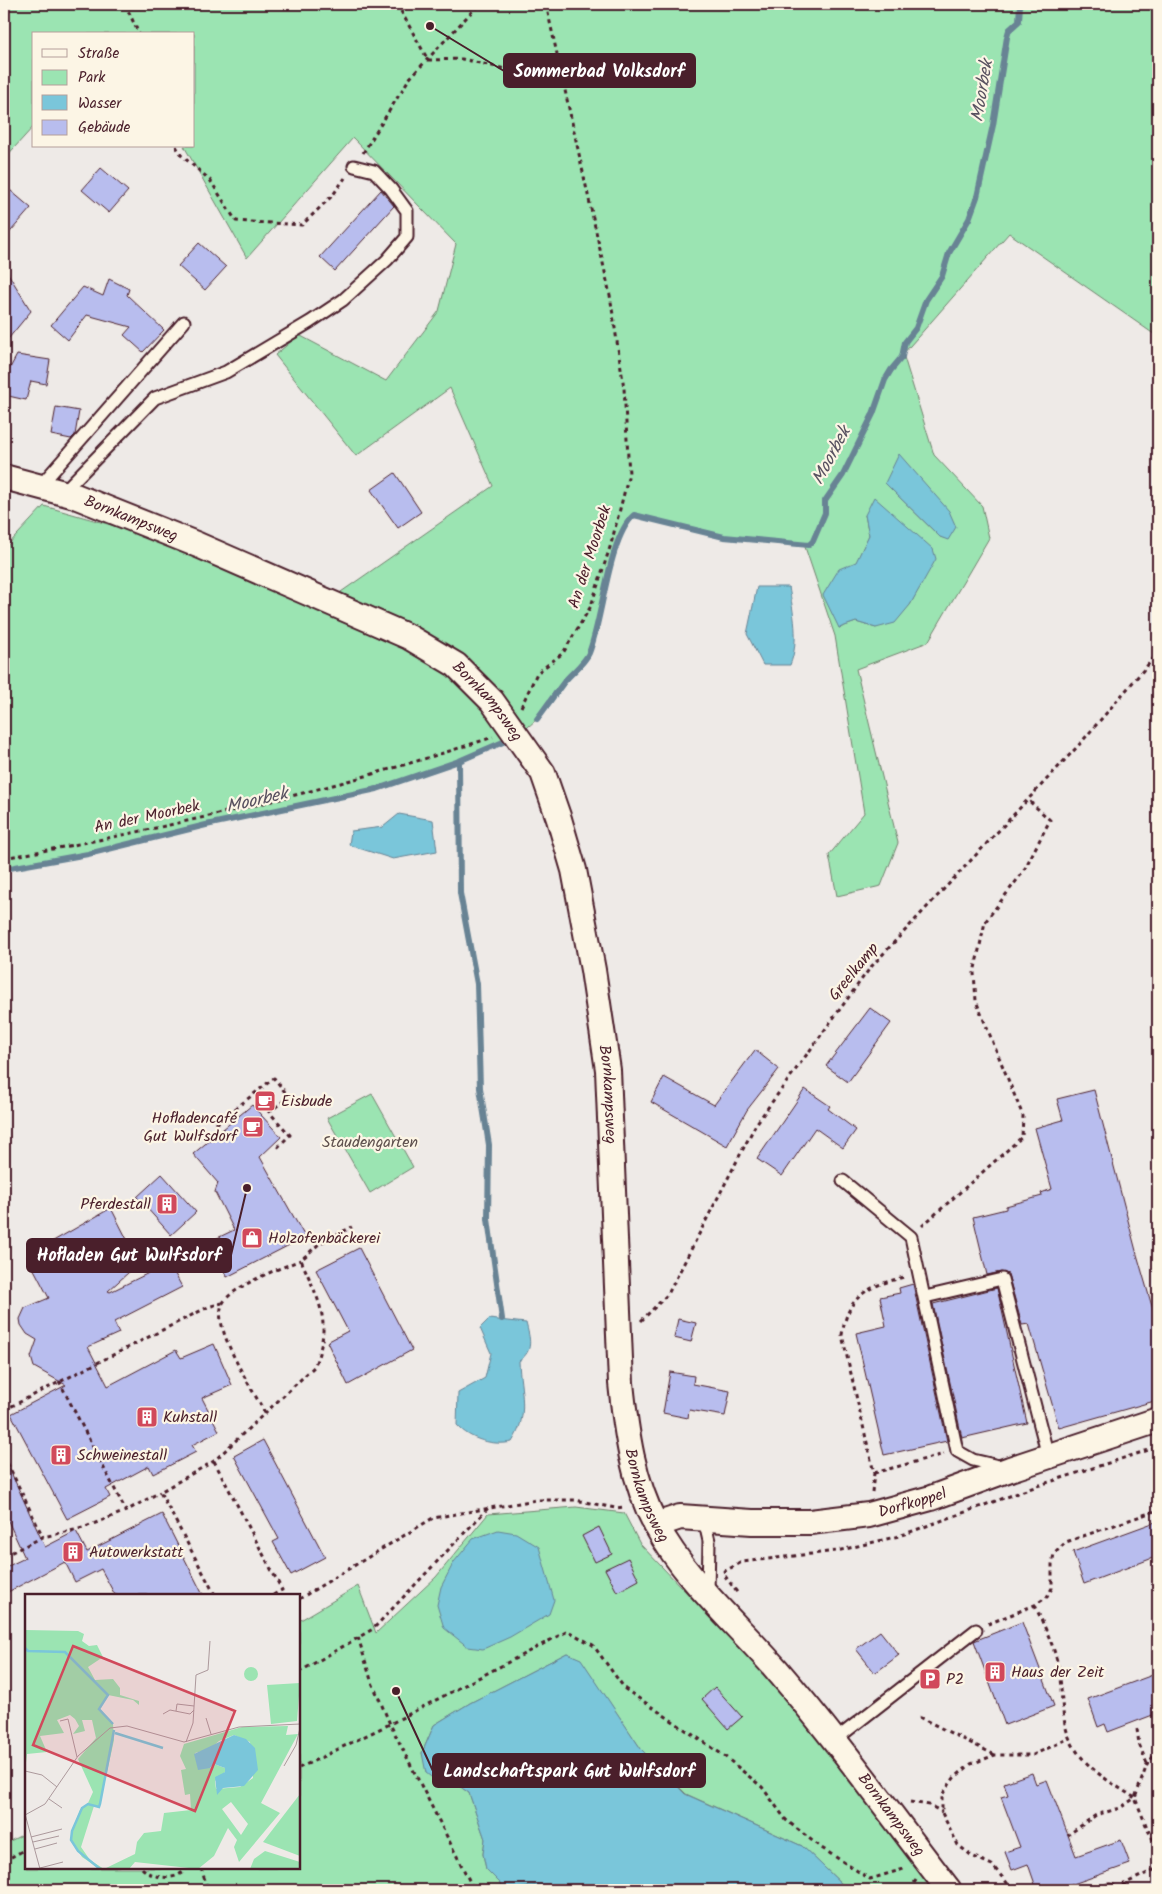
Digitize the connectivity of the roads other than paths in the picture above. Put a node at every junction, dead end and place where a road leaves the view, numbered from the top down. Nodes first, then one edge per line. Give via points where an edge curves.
1 (354, 166) road end
2 (184, 322) dead end
3 (4, 477) edge
4 (53, 489) junction
5 (843, 1181) dead end
6 (925, 1297) junction
7 (1158, 1420) edge
8 (1048, 1456) junction
9 (1010, 1469) junction
10 (652, 1515) junction
11 (704, 1519) junction
12 (708, 1595) junction
13 (976, 1630) road end
14 (835, 1740) junction
15 (949, 1890) edge

1 - 4 lane via 374,171 407,211 407,237 387,260 343,300 226,372 155,398
2 - 4 lane
3 - 4 street, Bornkampsweg
4 - 10 street, Bornkampsweg via 198,545 409,637 456,665 492,701 543,773 574,870 608,1070 619,1342 626,1428
5 - 6 lane via 911,1237
6 - 8 lane via 1002,1279
6 - 9 lane via 957,1451 973,1460
7 - 8 street, Dorfkoppel
8 - 9 street, Dorfkoppel
9 - 11 street, Dorfkoppel via 931,1498 869,1515 810,1522
10 - 11 street, Dorfkoppel
10 - 12 street, Bornkampsweg via 668,1546
11 - 12 lane via 709,1541
12 - 14 street, Bornkampsweg
13 - 14 lane
14 - 15 street, Bornkampsweg

